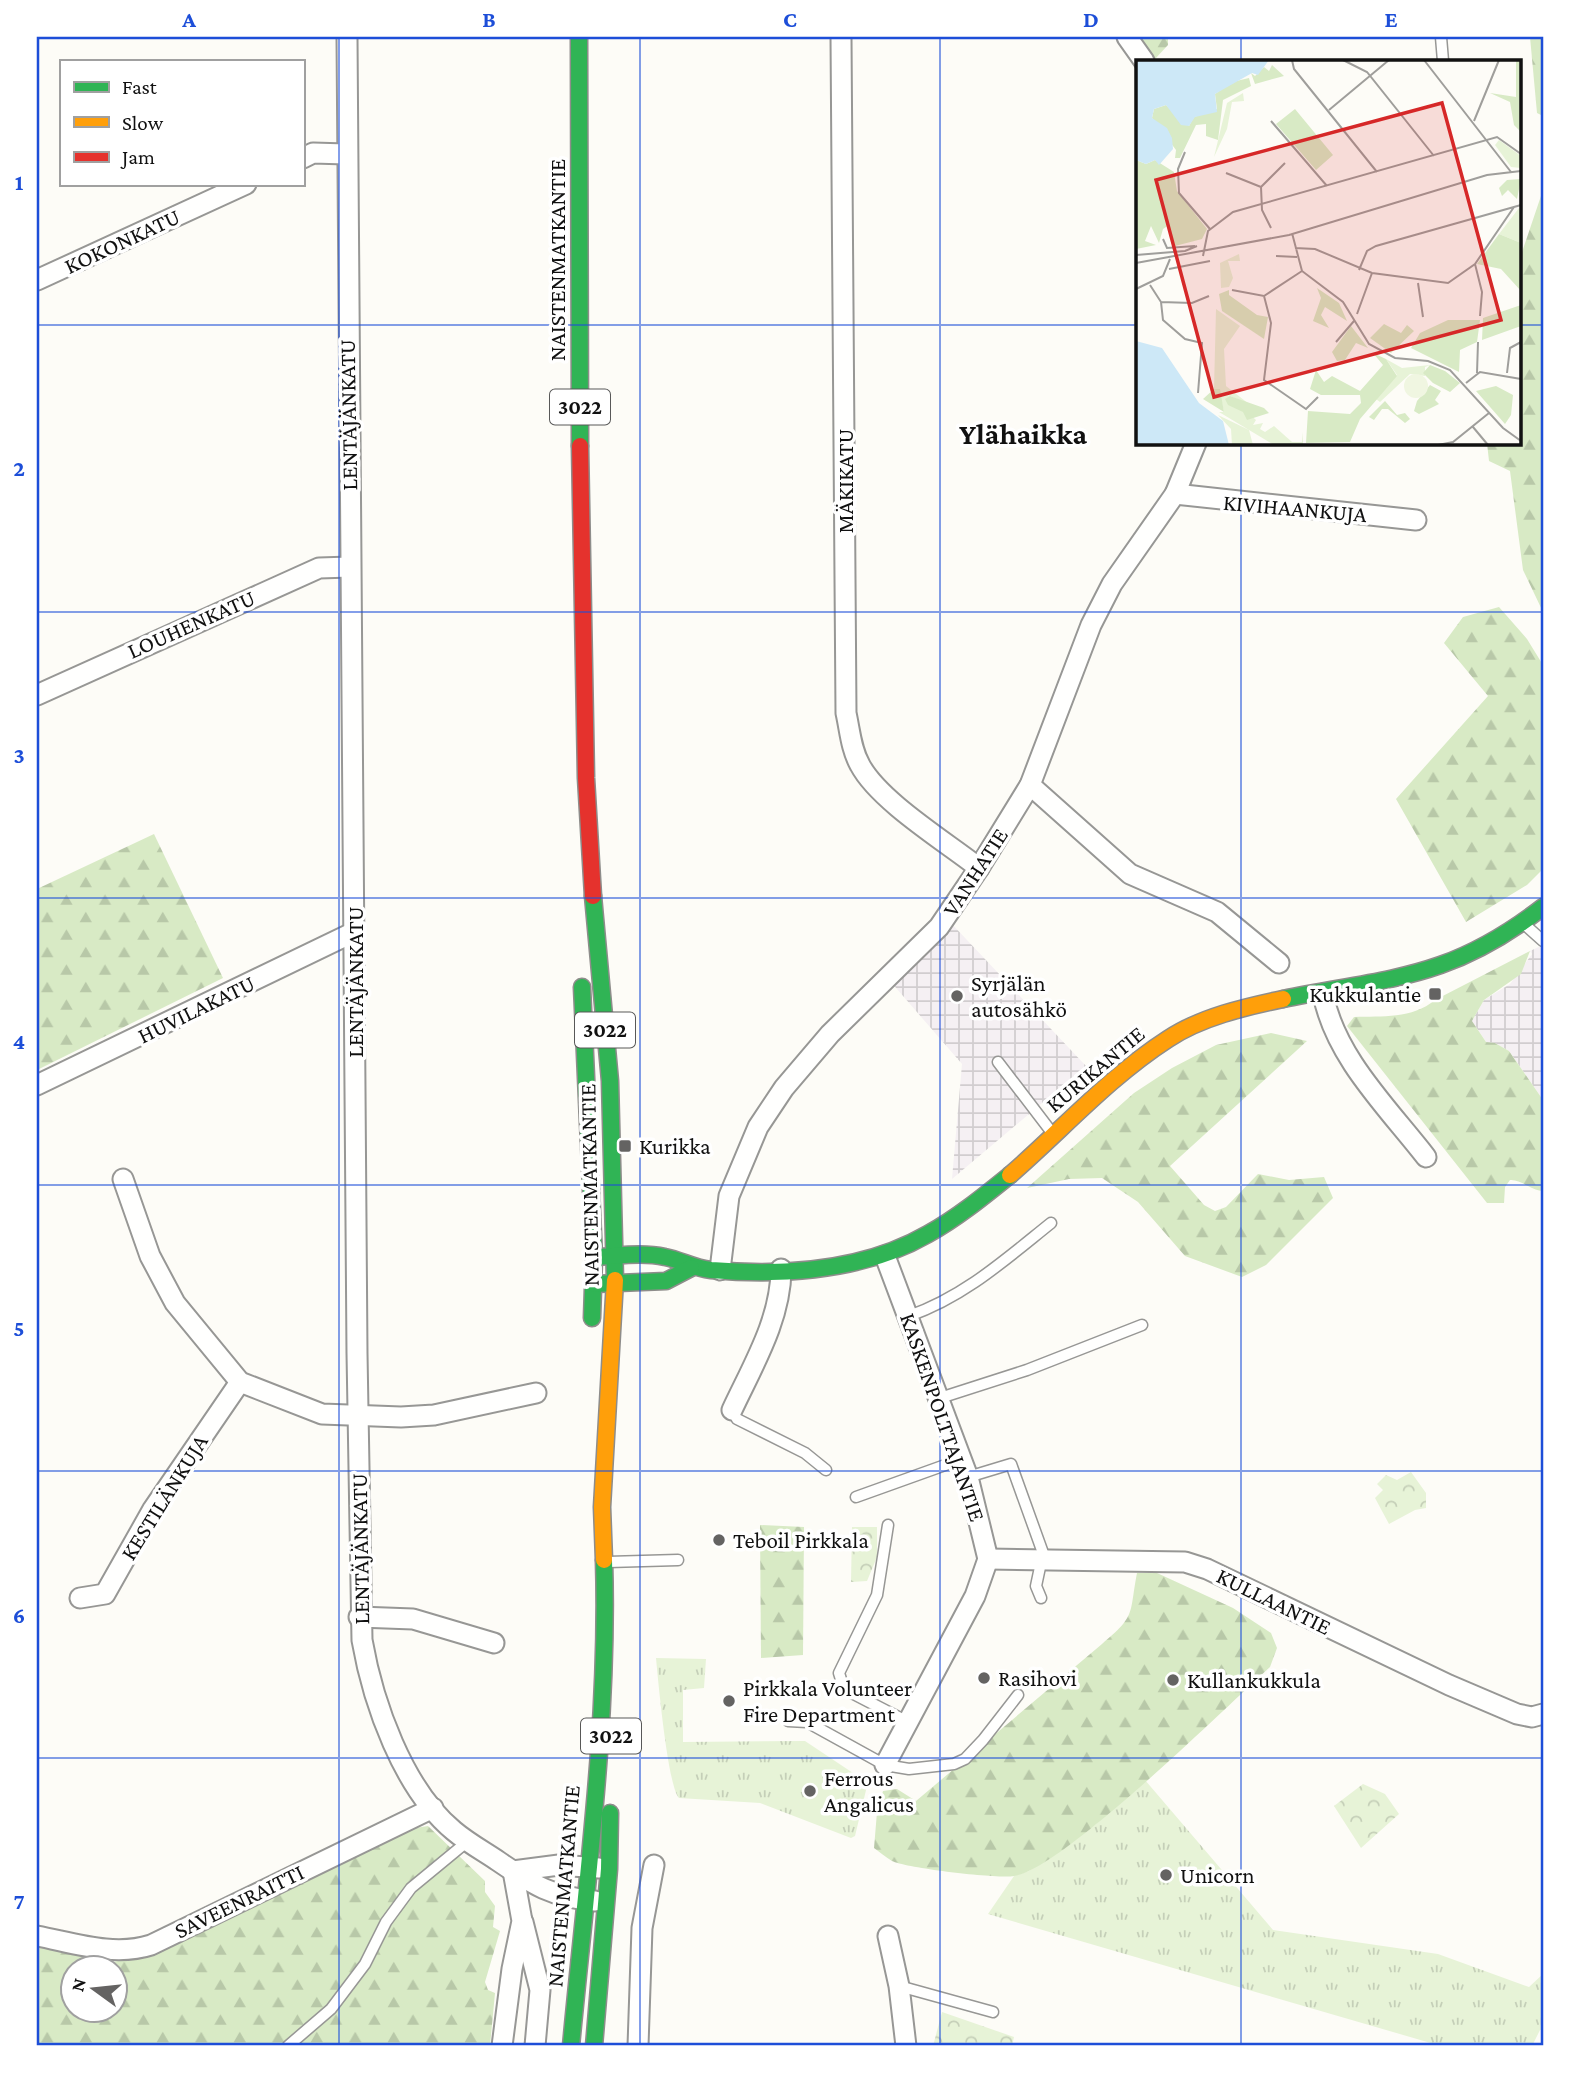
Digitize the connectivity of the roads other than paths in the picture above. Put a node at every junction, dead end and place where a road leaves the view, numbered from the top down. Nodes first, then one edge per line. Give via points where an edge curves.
1 (347, 37) edge
2 (579, 37) edge
3 (841, 37) edge
4 (1127, 37) edge
5 (1441, 37) edge
6 (1143, 60) edge
7 (1443, 60) edge
8 (346, 154) junction
9 (304, 158) edge
10 (242, 186) edge
11 (37, 280) edge
12 (1196, 444) edge
13 (1175, 494) junction
14 (1416, 520) dead end
15 (350, 567) junction
16 (37, 695) edge
17 (586, 778) junction
18 (1030, 785) junction
19 (979, 868) junction
20 (1543, 907) edge
21 (1523, 923) junction
22 (355, 932) junction
23 (1543, 942) edge
24 (581, 948) dead end
25 (1279, 962) dead end
26 (582, 974) dead end
27 (1323, 995) junction
28 (998, 1062) dead end
29 (37, 1085) edge
30 (1054, 1134) junction
31 (1426, 1157) dead end
32 (123, 1179) dead end
33 (1051, 1223) dead end
34 (616, 1256) junction
35 (886, 1256) junction
36 (594, 1257) junction
37 (691, 1268) junction
38 (720, 1269) junction
39 (781, 1269) junction
40 (615, 1283) junction
41 (594, 1284) junction
42 (909, 1316) junction
43 (1142, 1325) dead end
44 (592, 1337) dead end
45 (240, 1382) junction
46 (536, 1393) dead end
47 (940, 1398) junction
48 (591, 1405) dead end
49 (733, 1410) joint
50 (358, 1415) junction
51 (965, 1468) junction
52 (827, 1470) dead end
53 (856, 1497) dead end
54 (603, 1507) junction
55 (888, 1525) dead end
56 (988, 1559) junction
57 (678, 1560) dead end
58 (1042, 1561) junction
59 (604, 1562) junction
60 (80, 1598) dead end
61 (1041, 1598) dead end
62 (605, 1603) junction
63 (359, 1617) junction
64 (494, 1643) dead end
65 (1018, 1695) dead end
66 (1543, 1714) edge
67 (788, 1721) dead end
68 (908, 1722) junction
69 (885, 1765) junction
70 (433, 1808) junction
71 (468, 1841) junction
72 (653, 1865) dead end
73 (587, 1866) junction
74 (609, 1869) junction
75 (513, 1871) junction
76 (584, 1900) junction
77 (606, 1902) junction
78 (522, 1921) junction
79 (37, 1936) edge
80 (888, 1936) dead end
81 (900, 1986) junction
82 (993, 2012) dead end
83 (289, 2046) edge
84 (502, 2046) edge
85 (535, 2046) edge
86 (571, 2046) edge
87 (594, 2046) edge
88 (638, 2046) edge
89 (906, 2046) edge

1 - 8 street, LENTÄJÄNKATU
2 - 17 main road, NAISTENMATKANTIE / 3022
3 - 19 street, MÄKIKATU via 848,724 853,749 868,777
4 - 6 street
5 - 7 lane
8 - 9 street via 313,153
8 - 15 street, LENTÄJÄNKATU
10 - 11 street, KOKONKATU
12 - 13 street, VANHATIE
13 - 14 street, KIVIHAANKUJA
13 - 18 street, VANHATIE via 1112,584 1091,625
15 - 16 street, LOUHENKATU via 319,568
15 - 22 street, LENTÄJÄNKATU
17 - 24 main road, NAISTENMATKANTIE / 3022
17 - 34 main road, NAISTENMATKANTIE / 3022 via 611,1107
18 - 19 street, VANHATIE
18 - 25 street via 1130,874 1217,912
19 - 38 street, VANHATIE via 939,927 830,1034 758,1127 729,1196
20 - 21 main road, KURIKANTIE
21 - 23 lane
21 - 27 main road, KURIKANTIE via 1429,971
22 - 29 street, HUVILAKATU
22 - 50 street, LENTÄJÄNKATU
26 - 36 main road, NAISTENMATKANTIE / 3022
27 - 30 main road, KURIKANTIE via 1246,1007 1169,1038
27 - 31 street via 1327,1016 1345,1052
28 - 30 lane
30 - 35 main road, KURIKANTIE via 973,1204 933,1233
32 - 45 street via 150,1256 169,1292
33 - 42 lane via 966,1290
34 - 36 main road, KURIKANTIE
34 - 37 main road, KURIKANTIE via 670,1258
34 - 40 main road, NAISTENMATKANTIE / 3022
35 - 39 main road, KURIKANTIE via 836,1266
35 - 42 street, KASKENPOLTTAJANTIE
36 - 41 main road, NAISTENMATKANTIE / 3022
37 - 38 main road, KURIKANTIE
37 - 40 main road, KURIKANTIE via 666,1281
38 - 39 main road, KURIKANTIE
39 - 49 street via 774,1319
40 - 41 main road, KURIKANTIE
40 - 54 main road, NAISTENMATKANTIE / 3022
41 - 44 main road, NAISTENMATKANTIE / 3022
42 - 47 street, KASKENPOLTTAJANTIE
43 - 47 lane
45 - 50 street via 322,1414
45 - 60 street, KESTILÄNKUJA via 152,1509 105,1594
46 - 50 street via 434,1415
47 - 51 street, KASKENPOLTTAJANTIE
48 - 54 main road, NAISTENMATKANTIE / 3022 via 592,1450
49 - 52 lane via 737,1419 805,1453
50 - 63 street, LENTÄJÄNKATU
51 - 53 lane
51 - 56 street, KASKENPOLTTAJANTIE
51 - 58 lane via 1011,1464
54 - 59 main road, NAISTENMATKANTIE / 3022
55 - 68 lane via 877,1595 839,1673 844,1689
56 - 58 street, KULLAANTIE
56 - 68 street via 975,1596
57 - 59 lane
58 - 61 lane via 1036,1586
58 - 66 street, KULLAANTIE via 1185,1562 1517,1714
59 - 62 main road, NAISTENMATKANTIE / 3022
62 - 73 main road, NAISTENMATKANTIE
62 - 74 main road, NAISTENMATKANTIE / 3022 via 612,1701
63 - 64 street via 413,1619
63 - 70 street, LENTÄJÄNKATU via 367,1670 384,1721
65 - 69 lane via 965,1759 909,1769
67 - 69 lane via 807,1722
68 - 69 street
70 - 71 street, LENTÄJÄNKATU
70 - 79 street, SAVEENRAITTI via 151,1945 109,1950
71 - 75 street, LENTÄJÄNKATU
71 - 83 lane via 411,1888 386,1922 365,1964 331,2009
72 - 88 street via 642,1928
73 - 74 street
73 - 75 street
73 - 76 main road, NAISTENMATKANTIE
74 - 77 main road, NAISTENMATKANTIE / 3022
75 - 76 street, LENTÄJÄNKATU via 544,1891
75 - 78 street
76 - 77 street, LENTÄJÄNKATU
76 - 86 main road, NAISTENMATKANTIE
77 - 87 main road, NAISTENMATKANTIE / 3022
78 - 84 street
78 - 85 street via 540,1990
80 - 81 street
81 - 82 lane
81 - 89 street

